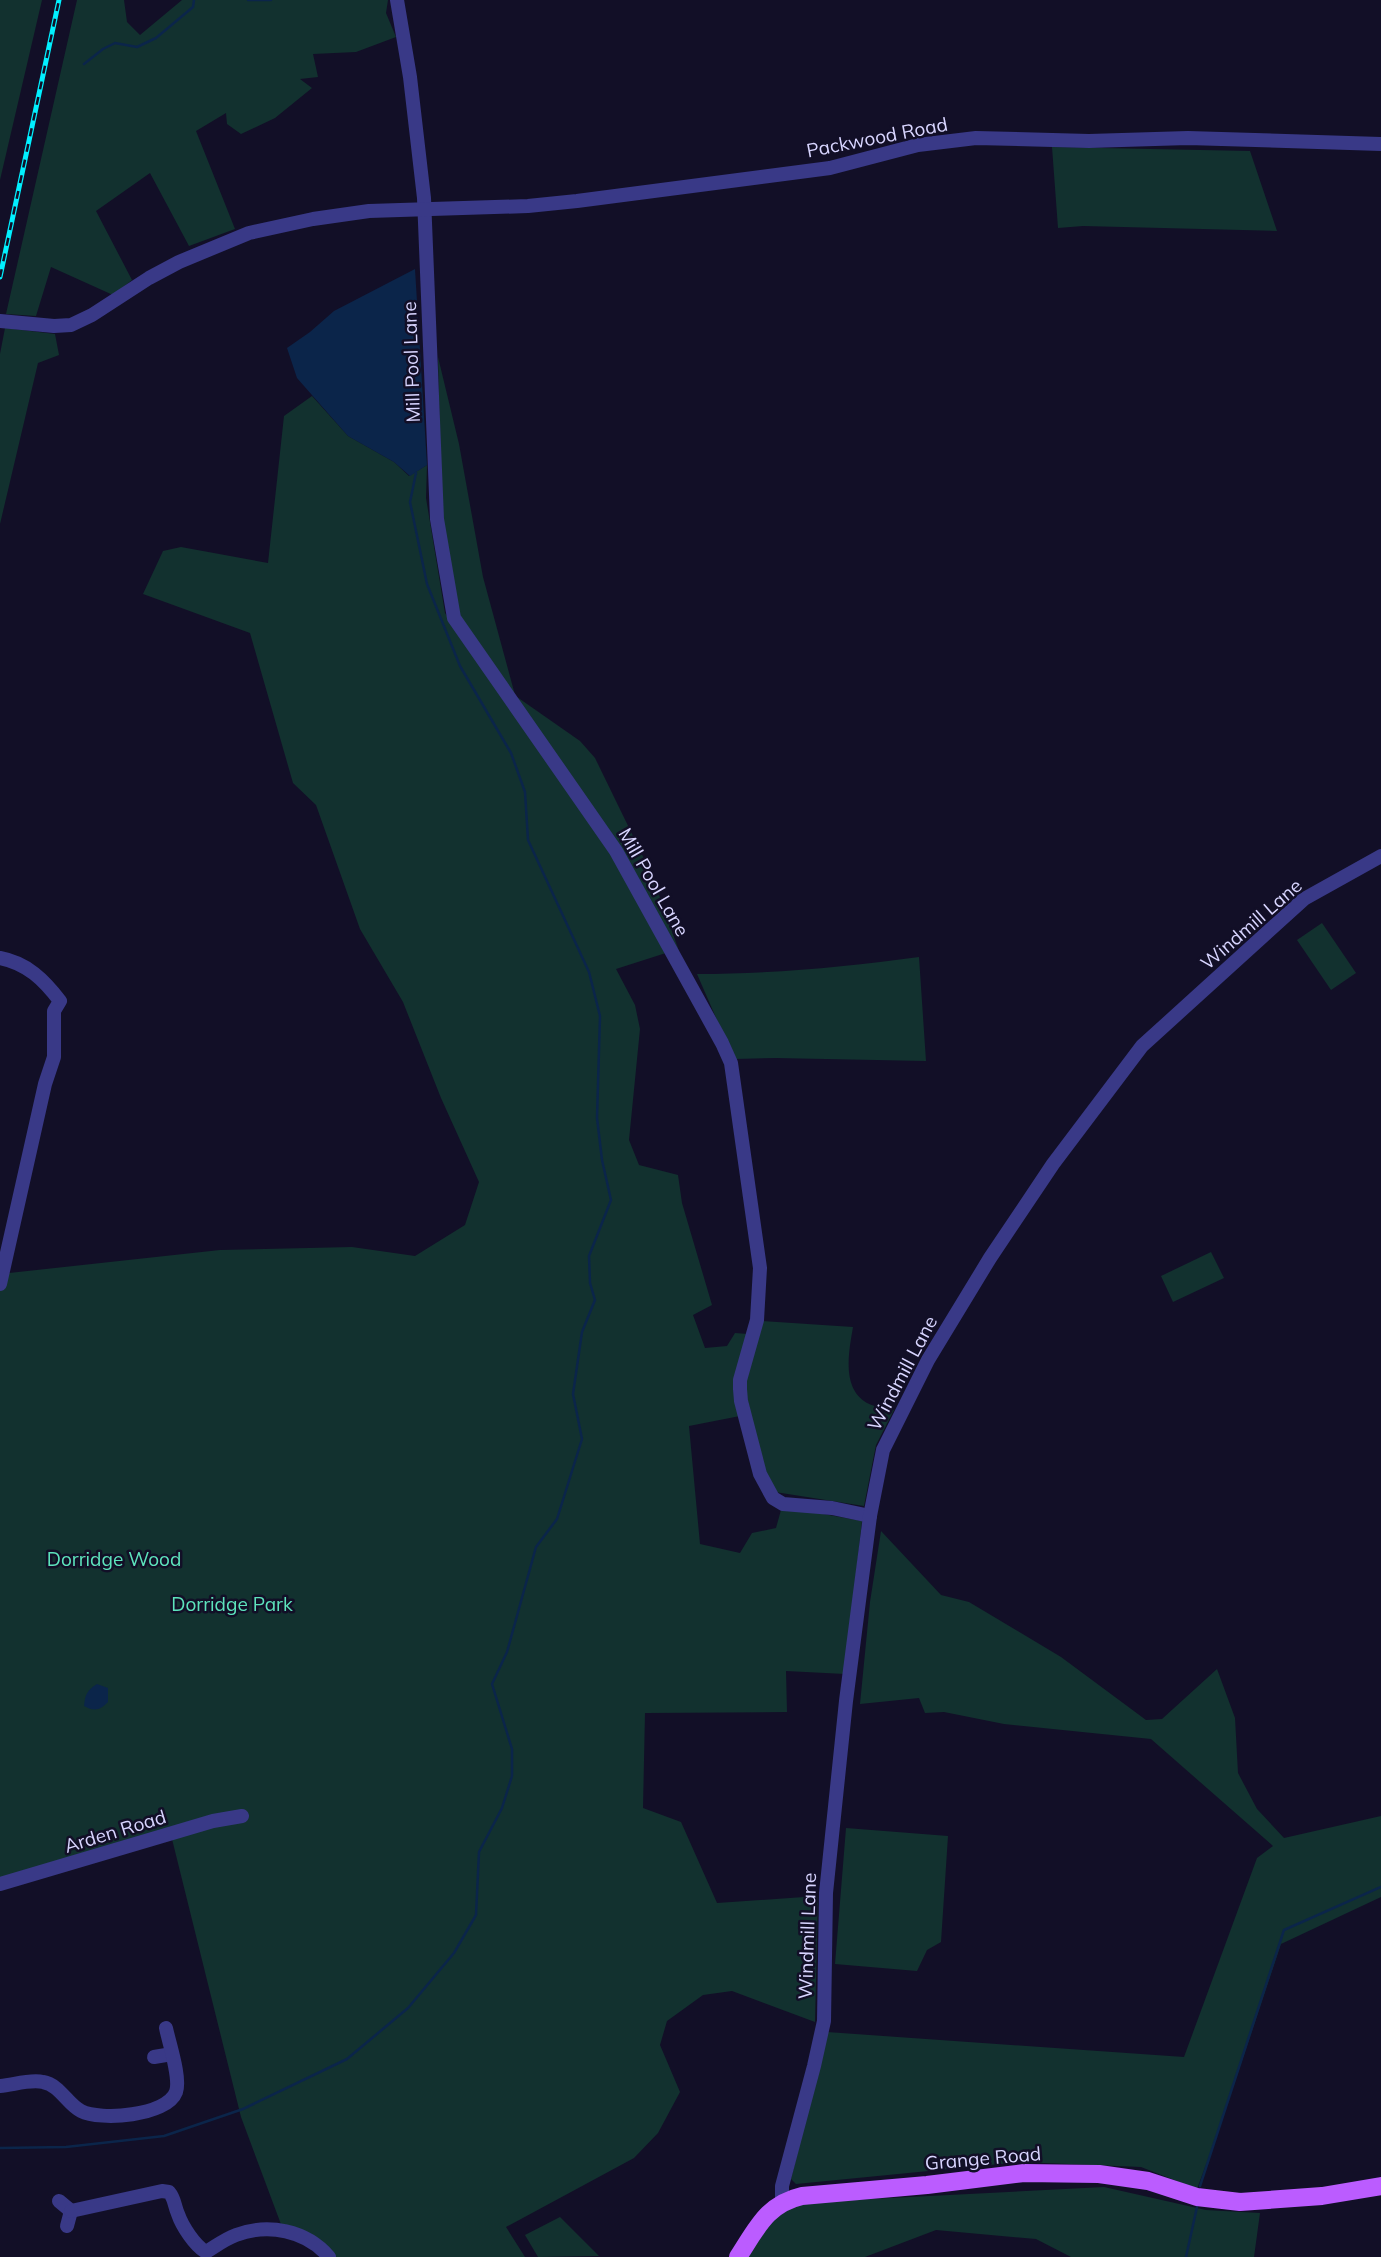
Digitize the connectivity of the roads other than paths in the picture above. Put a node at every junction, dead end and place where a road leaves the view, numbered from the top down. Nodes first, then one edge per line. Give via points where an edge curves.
1 (397, 0) edge
2 (1381, 144) edge
3 (424, 208) junction
4 (0, 321) edge
5 (1381, 856) edge
6 (0, 958) edge
7 (1, 1279) edge
8 (870, 1516) junction
9 (242, 1816) dead end
10 (0, 1884) edge
11 (166, 2028) dead end
12 (172, 2054) junction
13 (154, 2057) dead end
14 (0, 2087) edge
15 (1381, 2186) edge
16 (59, 2201) dead end
17 (782, 2202) junction
18 (203, 2254) edge
19 (329, 2257) edge
20 (738, 2257) edge

1 - 3 street, Mill Pool Lane
2 - 3 street, Packwood Road via 976,138 918,145 830,168 601,198 528,206
3 - 4 street, Packwood Road via 369,211 249,233 179,262 71,325
3 - 8 street, Mill Pool Lane via 436,519 454,618 616,851 731,1063 760,1268 757,1320 740,1380 741,1401 764,1485 783,1504
5 - 8 street, Windmill Lane via 1304,899 1142,1046 1053,1164 928,1360 883,1450
6 - 7 street via 32,971 60,1001 54,1011 53,1054
8 - 17 street, Windmill Lane via 827,1893 824,2021 782,2186
9 - 10 street, Arden Road
11 - 12 street
12 - 13 street
12 - 14 street via 176,2091 166,2105 142,2112 91,2115 41,2081
15 - 17 main road, Grange Road via 1240,2202 1099,2174 1024,2173 802,2196
16 - 18 street via 69,2218 169,2192
17 - 20 main road
18 - 19 street via 235,2235 272,2230 298,2234

